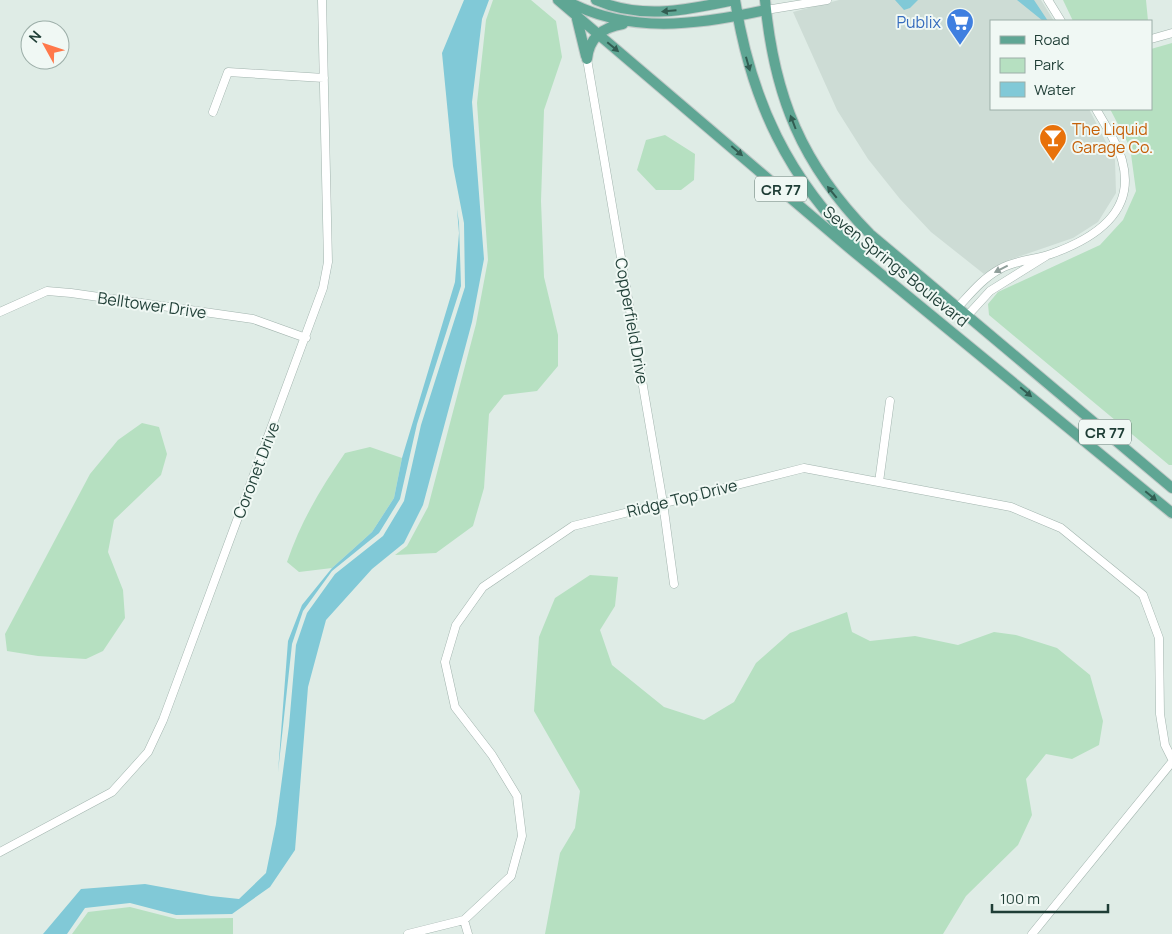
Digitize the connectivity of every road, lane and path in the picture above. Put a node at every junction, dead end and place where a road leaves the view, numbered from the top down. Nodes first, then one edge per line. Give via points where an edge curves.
1 (322, 0) edge
2 (558, 0) edge
3 (565, 0) edge
4 (596, 0) edge
5 (735, 0) edge
6 (827, 0) edge
7 (1048, 0) edge
8 (765, 5) edge
9 (576, 16) junction
10 (738, 16) junction
11 (1060, 20) edge
12 (630, 23) junction
13 (1172, 33) edge
14 (598, 35) junction
15 (1152, 39) edge
16 (587, 60) junction
17 (324, 78) junction
18 (1097, 110) edge
19 (213, 112) dead end
20 (1048, 255) junction
21 (958, 307) junction
22 (0, 312) edge
23 (968, 315) junction
24 (306, 338) junction
25 (989, 361) junction
26 (890, 401) dead end
27 (879, 482) junction
28 (1172, 488) edge
29 (663, 503) junction
30 (1172, 513) edge
31 (674, 584) dead end
32 (1172, 760) edge
33 (0, 852) edge
34 (464, 920) junction
35 (408, 934) edge
36 (468, 934) edge
37 (1032, 934) edge

1 - 17 street, Coronet Drive
2 - 9 main road, Seven Springs Boulevard / CR 77
3 - 12 main road via 599,15
5 -> 4 main road via 658,12 632,10
5 - 10 main road
6 - 8 street
7 - 11 street
8 - 10 main road
21 -> 8 main road, Seven Springs Boulevard / CR 77 via 870,234 822,179 807,154 782,91
9 - 14 main road, Seven Springs Boulevard / CR 77
9 - 16 main road
10 - 12 main road via 679,24
10 -> 25 main road via 745,54 767,119 806,188 866,254
12 - 14 main road via 609,27
13 - 15 street
14 - 16 main road via 589,47
14 -> 25 main road, Seven Springs Boulevard / CR 77 via 848,247
16 - 29 street, Copperfield Drive
17 - 19 street via 228,72
17 - 24 street, Coronet Drive via 328,262
18 - 20 street via 1122,160 1124,188 1120,201 1114,216 1091,237
20 -> 21 street via 999,269 980,283
20 - 23 street via 990,291
21 - 23 main road, Seven Springs Boulevard / CR 77
22 - 24 street, Belltower Drive via 47,291 72,293 253,319
23 - 28 main road, Seven Springs Boulevard / CR 77
24 - 33 street, Coronet Drive via 163,720 148,752 112,792
25 -> 30 main road, Seven Springs Boulevard / CR 77
26 - 27 street
27 - 29 street, Ridge Top Drive via 804,468
27 - 32 street, Ridge Top Drive via 1012,507 1061,528 1143,595 1159,638 1160,714 1165,745
29 - 31 street, Copperfield Drive
29 - 34 street, Ridge Top Drive via 574,526 483,587 456,625 444,662 455,707 492,755 517,796 522,836 511,876
32 - 37 street
34 - 35 street, Ridge Top Drive
34 - 36 street

